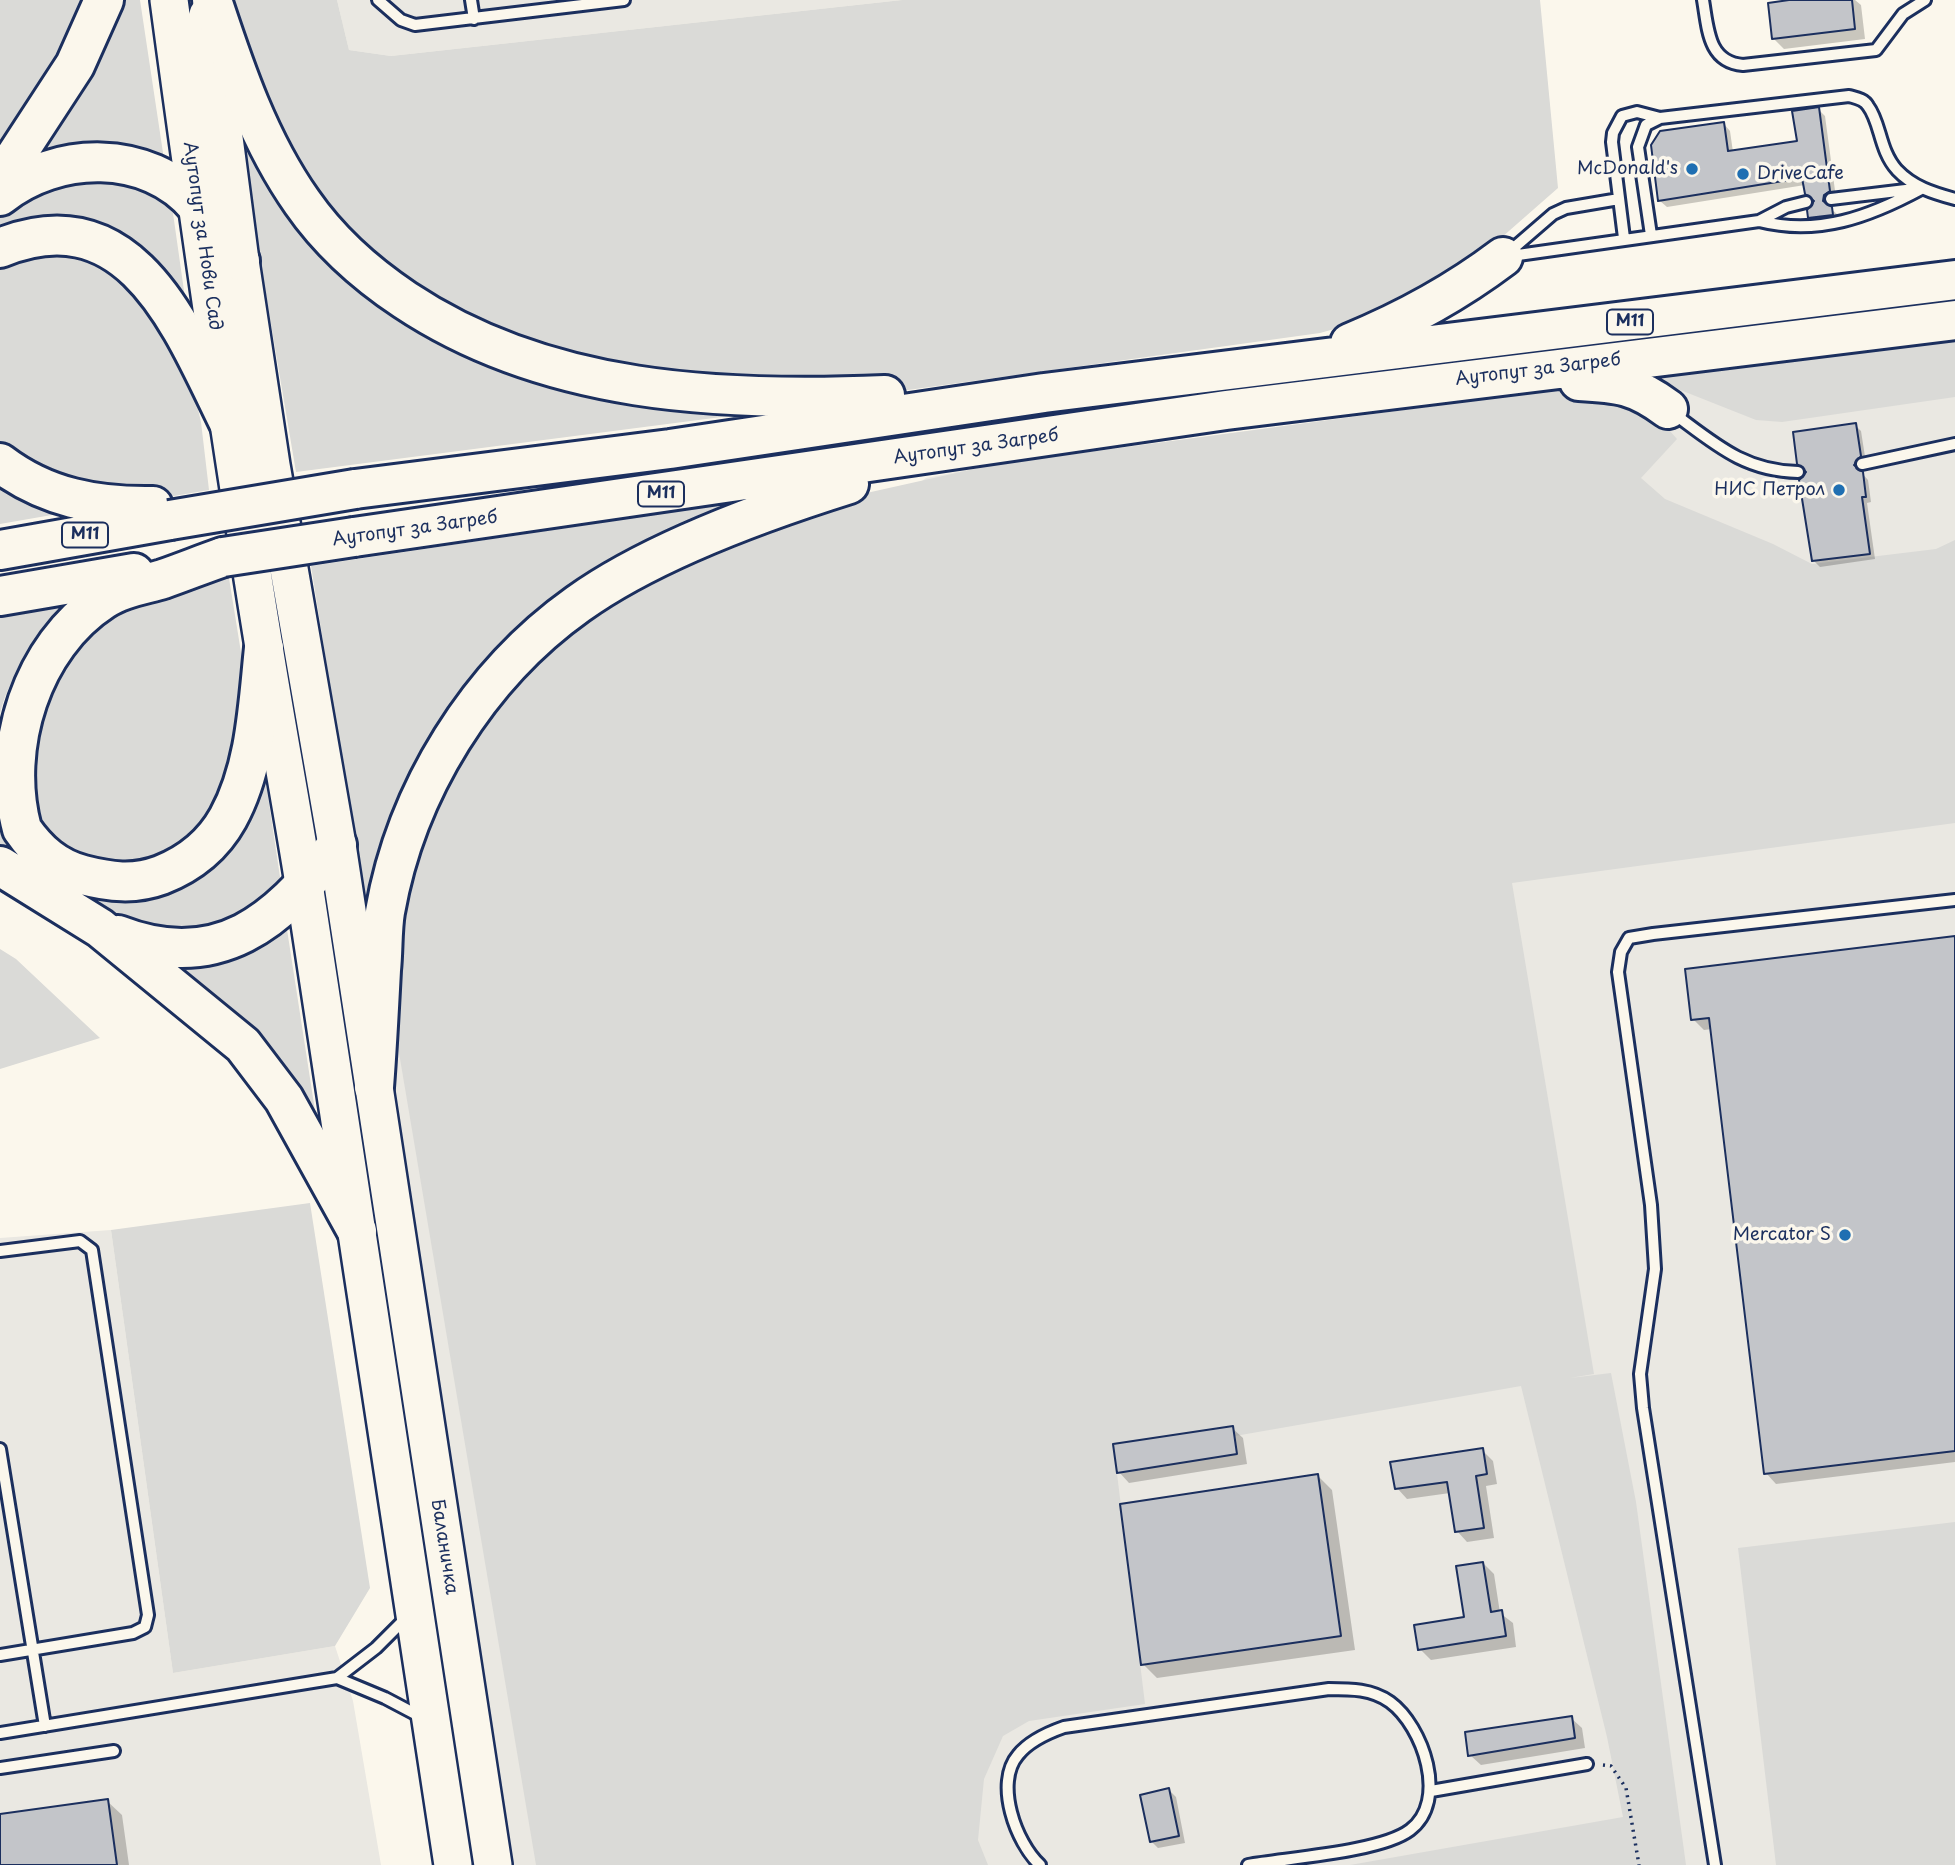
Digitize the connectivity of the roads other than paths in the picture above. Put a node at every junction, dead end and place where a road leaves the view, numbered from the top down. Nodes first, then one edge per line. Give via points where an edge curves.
1 (104, 0) edge
2 (169, 0) edge
3 (206, 0) edge
4 (212, 0) edge
5 (378, 0) edge
6 (471, 0) edge
7 (624, 0) edge
8 (1703, 0) edge
9 (1925, 0) edge
10 (1912, 3) edge
11 (474, 19) junction
12 (1660, 118) junction
13 (0, 180) edge
14 (1921, 189) junction
15 (0, 196) edge
16 (1619, 199) junction
17 (1831, 199) dead end
18 (1955, 199) edge
19 (1806, 202) dead end
20 (196, 205) junction
21 (1759, 221) junction
22 (1651, 234) junction
23 (1624, 238) junction
24 (0, 248) edge
25 (1503, 257) junction
26 (240, 261) junction
27 (1955, 279) edge
28 (1955, 320) edge
29 (1305, 362) junction
30 (1515, 372) junction
31 (1044, 393) junction
32 (1668, 409) joint
33 (231, 428) junction
34 (1955, 444) edge
35 (967, 448) junction
36 (0, 463) edge
37 (1861, 464) dead end
38 (254, 469) junction
39 (1798, 472) dead end
40 (163, 513) junction
41 (0, 550) edge
42 (223, 557) junction
43 (0, 596) edge
44 (264, 648) junction
45 (337, 845) junction
46 (0, 866) edge
47 (305, 887) junction
48 (1955, 900) edge
49 (100, 928) junction
50 (374, 1087) junction
51 (357, 1231) junction
52 (0, 1251) edge
53 (418, 1375) junction
54 (380, 1380) junction
55 (0, 1449) edge
56 (412, 1612) junction
57 (32, 1649) junction
58 (0, 1655) edge
59 (337, 1678) junction
60 (430, 1723) junction
61 (45, 1726) junction
62 (0, 1732) edge
63 (114, 1751) dead end
64 (1587, 1764) road end
65 (0, 1768) edge
66 (1431, 1791) junction
67 (453, 1865) edge
68 (493, 1865) edge
69 (1040, 1865) edge
70 (1248, 1865) edge
71 (1715, 1865) edge

1 - 13 highway via 75,65
2 - 20 main road, Аутопут за Нови Сад
3 - 26 main road, Аутопут за Нови Сад
4 - 31 highway via 255,120 302,204 329,237 375,279 432,318 486,345 569,372 702,394
5 - 11 lane via 401,20 415,25
6 - 11 lane
7 - 11 lane
8 - 10 lane via 1717,54 1723,61 1743,65 1876,50
9 - 10 lane
12 - 14 lane via 1849,96 1869,106 1888,156
12 - 16 lane via 1637,112 1622,116 1616,125 1612,142
12 - 22 lane via 1646,125 1639,147
14 - 17 lane
14 - 18 lane
14 - 21 lane via 1887,207 1836,224 1797,227
15 - 20 highway via 56,168 101,161 163,178
16 - 23 lane
16 - 25 lane via 1553,214
19 - 21 lane
20 - 26 highway
20 - 33 main road, Аутопут за Нови Сад
21 - 22 lane
22 - 23 lane
23 - 25 lane
24 - 33 highway via 37,237 61,236 86,239 128,261 173,311
25 - 29 highway via 1423,311
26 - 38 main road, Аутопут за Нови Сад
27 - 29 highway, Аутопут за Загреб / M11
28 - 30 highway, Аутопут за Загреб / M11
29 - 31 highway, Аутопут за Загреб / M11
30 - 32 highway via 1621,383
30 - 35 highway, Аутопут за Загреб / M11
31 - 40 highway, Аутопут за Загреб / M11, bridge via 262,505
32 - 39 lane via 1743,461 1770,471
33 - 38 main road, Аутопут за Нови Сад
34 - 37 lane
35 - 42 highway, Аутопут за Загреб / M11, bridge
35 - 50 highway via 814,495 671,553 578,604 528,646 459,727 414,811 385,912
36 - 40 highway via 57,495
38 - 44 main road
38 - 45 main road, Баланичка
40 - 41 highway, M11
42 - 43 highway, Аутопут за Загреб / M11
42 - 44 highway via 106,598 66,628 36,660 10,713 2,756 6,796 26,835 69,872 103,881 150,879 192,860 227,819 240,792 251,754
44 - 47 main road
45 - 47 highway
45 - 50 main road, Баланичка
46 - 49 highway
47 - 49 highway via 262,923 206,946 146,946
47 - 51 main road
48 - 71 lane via 1653,934 1629,938 1621,953 1618,972 1651,1205 1655,1269 1640,1374 1643,1408
49 - 51 highway via 243,1045 284,1099
50 - 53 main road, Баланичка
51 - 54 main road
52 - 57 lane via 80,1241 92,1250 148,1615 145,1627 133,1633
53 - 54 main road
53 - 68 main road, Баланичка
54 - 56 main road
55 - 57 lane
56 - 59 lane
56 - 60 main road
57 - 58 lane
57 - 61 lane
59 - 60 lane
59 - 61 lane
60 - 67 main road
61 - 62 lane
63 - 65 lane
64 - 66 lane
66 - 69 lane via 1422,1752 1404,1714 1372,1692 1329,1689 1064,1727 1031,1743 1009,1772 1016,1827
66 - 70 lane via 1426,1812 1398,1837

